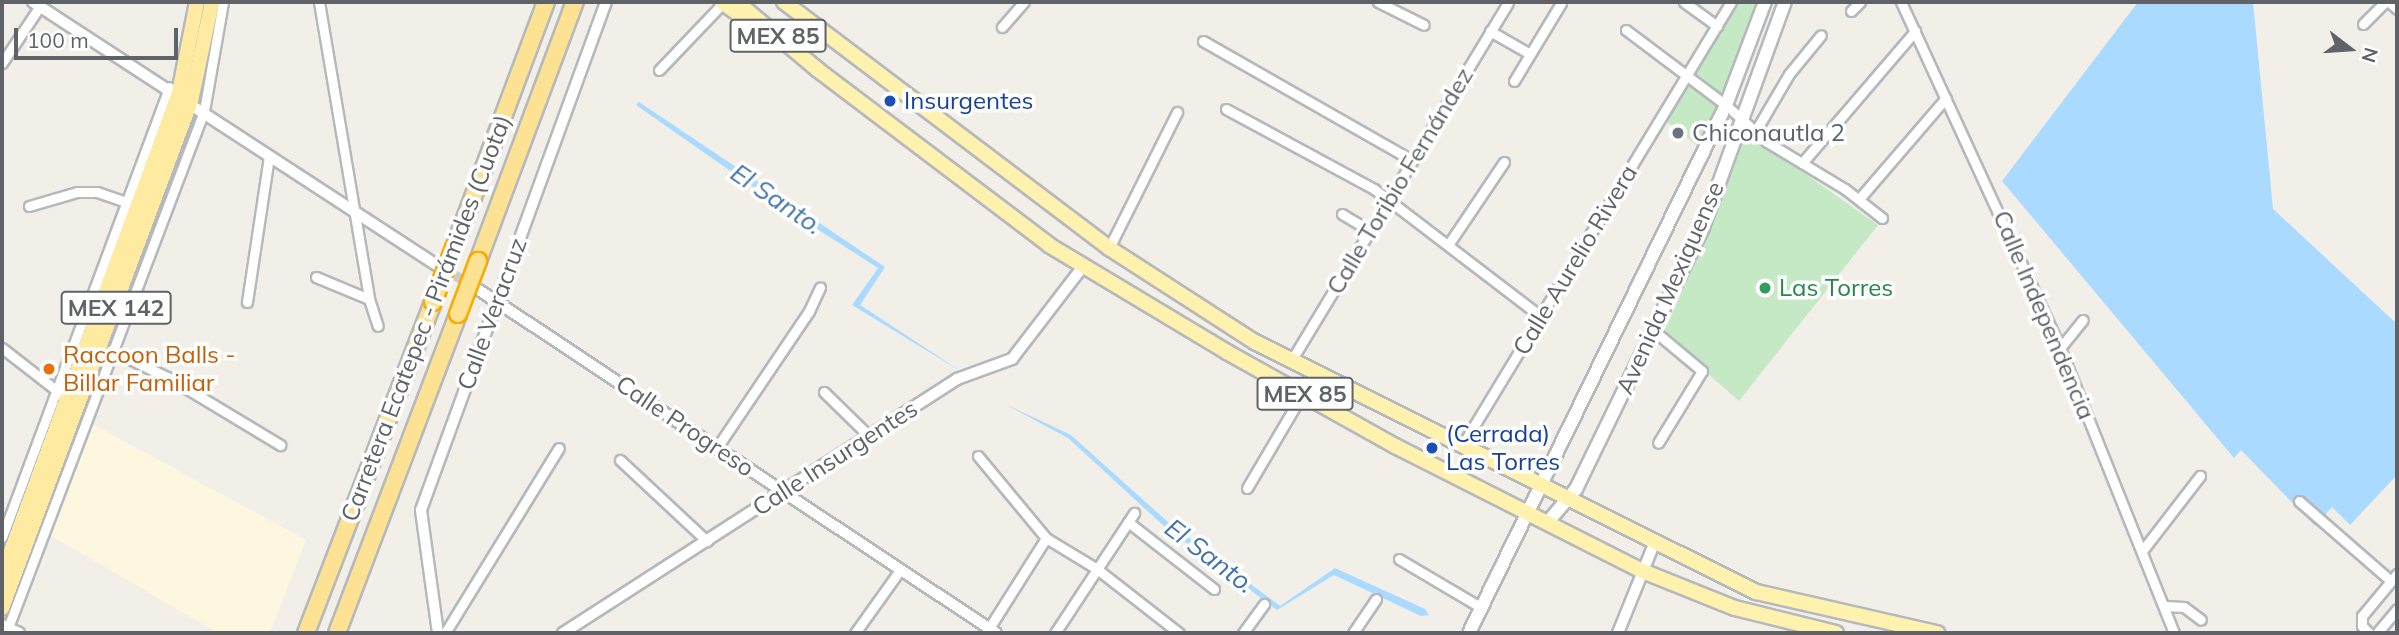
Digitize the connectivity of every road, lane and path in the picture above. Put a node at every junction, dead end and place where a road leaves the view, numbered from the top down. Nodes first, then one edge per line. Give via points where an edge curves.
1 (197, 2) edge
2 (212, 2) edge
3 (223, 2) edge
4 (319, 2) edge
5 (546, 2) edge
6 (575, 2) edge
7 (606, 2) edge
8 (727, 2) edge
9 (784, 2) edge
10 (800, 2) edge
11 (1024, 2) edge
12 (1377, 2) edge
13 (1508, 2) edge
14 (1684, 2) edge
15 (1731, 2) edge
16 (1765, 2) edge
17 (1785, 2) edge
18 (1860, 2) edge
19 (1901, 2) edge
20 (2387, 2) edge
21 (1561, 3) edge
22 (37, 4) edge
23 (2397, 9) edge
24 (1852, 11) dead end
25 (2363, 24) dead end
26 (1424, 25) dead end
27 (1717, 26) junction
28 (1002, 27) dead end
29 (817, 30) junction
30 (1626, 30) dead end
31 (1490, 31) junction
32 (1915, 31) junction
33 (1821, 35) dead end
34 (1203, 41) dead end
35 (1530, 54) junction
36 (2, 63) edge
37 (659, 70) dead end
38 (1687, 75) junction
39 (1514, 81) dead end
40 (179, 94) junction
41 (1946, 98) junction
42 (1726, 105) junction
43 (1226, 109) dead end
44 (204, 111) junction
45 (1177, 112) dead end
46 (1741, 119) junction
47 (1755, 132) junction
48 (269, 156) junction
49 (1412, 160) junction
50 (1504, 162) dead end
51 (1802, 163) junction
52 (1859, 199) junction
53 (1389, 200) junction
54 (132, 204) junction
55 (29, 206) dead end
56 (356, 214) junction
57 (1342, 214) dead end
58 (1882, 218) dead end
59 (1370, 231) junction
60 (1448, 246) junction
61 (1109, 248) junction
62 (437, 265) tunnel mouth
63 (1084, 265) junction
64 (316, 277) dead end
65 (820, 287) dead end
66 (479, 290) tunnel mouth
67 (369, 299) junction
68 (497, 301) junction
69 (247, 302) dead end
70 (1540, 316) junction
71 (2082, 320) dead end
72 (378, 326) dead end
73 (1653, 330) junction
74 (2, 348) edge
75 (108, 348) junction
76 (2060, 348) junction
77 (1291, 361) junction
78 (824, 392) dead end
79 (1303, 393) junction
80 (63, 395) junction
81 (869, 436) junction
82 (1658, 443) dead end
83 (1464, 444) junction
84 (280, 445) dead end
85 (718, 446) junction
86 (559, 448) dead end
87 (978, 456) dead end
88 (620, 460) dead end
89 (2200, 476) dead end
90 (1541, 486) junction
91 (1247, 488) dead end
92 (783, 492) junction
93 (1567, 499) junction
94 (2299, 501) dead end
95 (1528, 513) junction
96 (1547, 523) junction
97 (2, 537) edge
98 (1046, 538) junction
99 (707, 541) junction
100 (1654, 544) junction
101 (2142, 551) junction
102 (1399, 559) dead end
103 (1097, 569) junction
104 (1640, 569) junction
105 (900, 570) junction
106 (2, 576) edge
107 (2394, 577) edge
108 (1213, 589) dead end
109 (1376, 599) dead end
110 (1264, 604) dead end
111 (2165, 606) junction
112 (2, 608) edge
113 (1482, 608) junction
114 (2397, 609) edge
115 (2201, 620) dead end
116 (9, 630) edge
117 (990, 632) edge
118 (306, 633) edge
119 (337, 633) edge
120 (438, 633) edge
121 (445, 633) edge
122 (563, 633) edge
123 (855, 633) edge
124 (1055, 633) edge
125 (1179, 633) edge
126 (1242, 633) edge
127 (1353, 633) edge
128 (1469, 633) edge
129 (1618, 633) edge
130 (1836, 633) edge
131 (1937, 633) edge
132 (2174, 633) edge
133 (2369, 633) edge
134 (2377, 633) edge

1 - 40 highway, MEX 142
2 - 40 highway, MEX 142
3 - 44 street
4 - 56 street
5 - 118 highway, Carretera Ecatepec - Pirámides (Cuota), bridge
6 - 119 highway, Carretera Ecatepec - Pirámides (Cuota), bridge
7 - 68 street, Calle Veracruz
8 - 37 street
8 - 63 main road, MEX 85 via 794,58 818,70 1048,244
9 - 29 main road, MEX 85
10 - 29 main road
11 - 28 street
12 - 26 street
13 - 31 street, Calle Toribio Fernández
14 - 27 street
15 - 27 street, Calle Aurelio Rivera
16 - 42 main road, Avenida Mexiquense
17 - 46 main road, Avenida Mexiquense
18 - 24 street
19 - 32 street, Calle Independencia
20 - 23 street
20 - 25 street
21 - 35 street
22 - 36 street
22 - 40 street
27 - 38 street, Calle Aurelio Rivera
29 - 61 main road, MEX 85
30 - 38 street
31 - 35 street
31 - 49 street, Calle Toribio Fernández
32 - 41 street, Calle Independencia
32 - 51 street
33 - 47 street via 1789,74
34 - 49 street
35 - 39 street
38 - 42 street
38 - 70 street, Calle Aurelio Rivera
40 - 44 street
40 - 54 highway, MEX 142
40 - 75 highway, MEX 142
41 - 52 street
41 - 76 street, Calle Independencia
42 - 46 street
42 - 90 main road, Avenida Mexiquense
43 - 53 street
44 - 48 street
44 - 75 street
45 - 61 street
46 - 47 street
46 - 73 main road, Avenida Mexiquense via 1703,227
47 - 51 street
48 - 56 street
48 - 69 street
49 - 53 street, Calle Toribio Fernández
50 - 60 street
51 - 52 street
52 - 58 street
53 - 59 street, Calle Toribio Fernández
53 - 60 street
54 - 55 street via 97,192 77,192
54 - 80 highway, MEX 142
56 - 62 street
56 - 67 street
57 - 59 street
59 - 77 street, Calle Toribio Fernández
60 - 70 street
61 - 77 main road, MEX 85 via 1175,294
63 - 79 main road, MEX 85
63 - 81 street, Calle Insurgentes via 1012,359 957,379
64 - 67 street
65 - 85 street via 809,311
66 - 68 street, Calle Progreso
67 - 72 street
68 - 85 street, Calle Progreso
68 - 120 street, Calle Veracruz via 421,510
70 - 83 street, Calle Aurelio Rivera
71 - 76 street
73 - 82 street via 1702,371
73 - 93 main road, Avenida Mexiquense
74 - 80 street
75 - 84 street via 169,378
75 - 112 highway, MEX 142
75 - 116 street
76 - 101 street, Calle Independencia
77 - 83 main road, MEX 85
78 - 81 street
79 - 91 street
79 - 95 main road, MEX 85
80 - 97 street
80 - 106 highway, MEX 142
81 - 92 street, Calle Insurgentes
83 - 90 main road, MEX 85
85 - 92 street, Calle Progreso
86 - 121 street
87 - 98 street
88 - 99 street
89 - 101 street
90 - 93 main road, MEX 85
90 - 95 main road, Avenida Mexiquense
92 - 99 street, Calle Insurgentes
92 - 105 street, Calle Progreso
93 - 96 main road, Avenida Mexiquense
93 - 100 main road, MEX 85
94 - 107 street
95 - 96 main road, MEX 85
95 - 113 main road, Avenida Mexiquense
96 - 104 main road, MEX 85
98 - 103 street
98 - 117 street
99 - 122 street, Calle Insurgentes
100 - 104 street
100 - 131 main road, MEX 85 via 1756,592
101 - 111 street, Calle Independencia
102 - 113 street
103 - 108 street via 1131,517
103 - 124 street
103 - 125 street
104 - 129 street
104 - 130 main road, MEX 85 via 1735,608
105 - 117 street, Calle Progreso
105 - 123 street
107 - 133 street via 2362,617 2362,626
109 - 127 street
110 - 126 street
111 - 115 street via 2184,607
111 - 132 street, Calle Independencia
113 - 128 main road, Avenida Mexiquense
114 - 134 street

